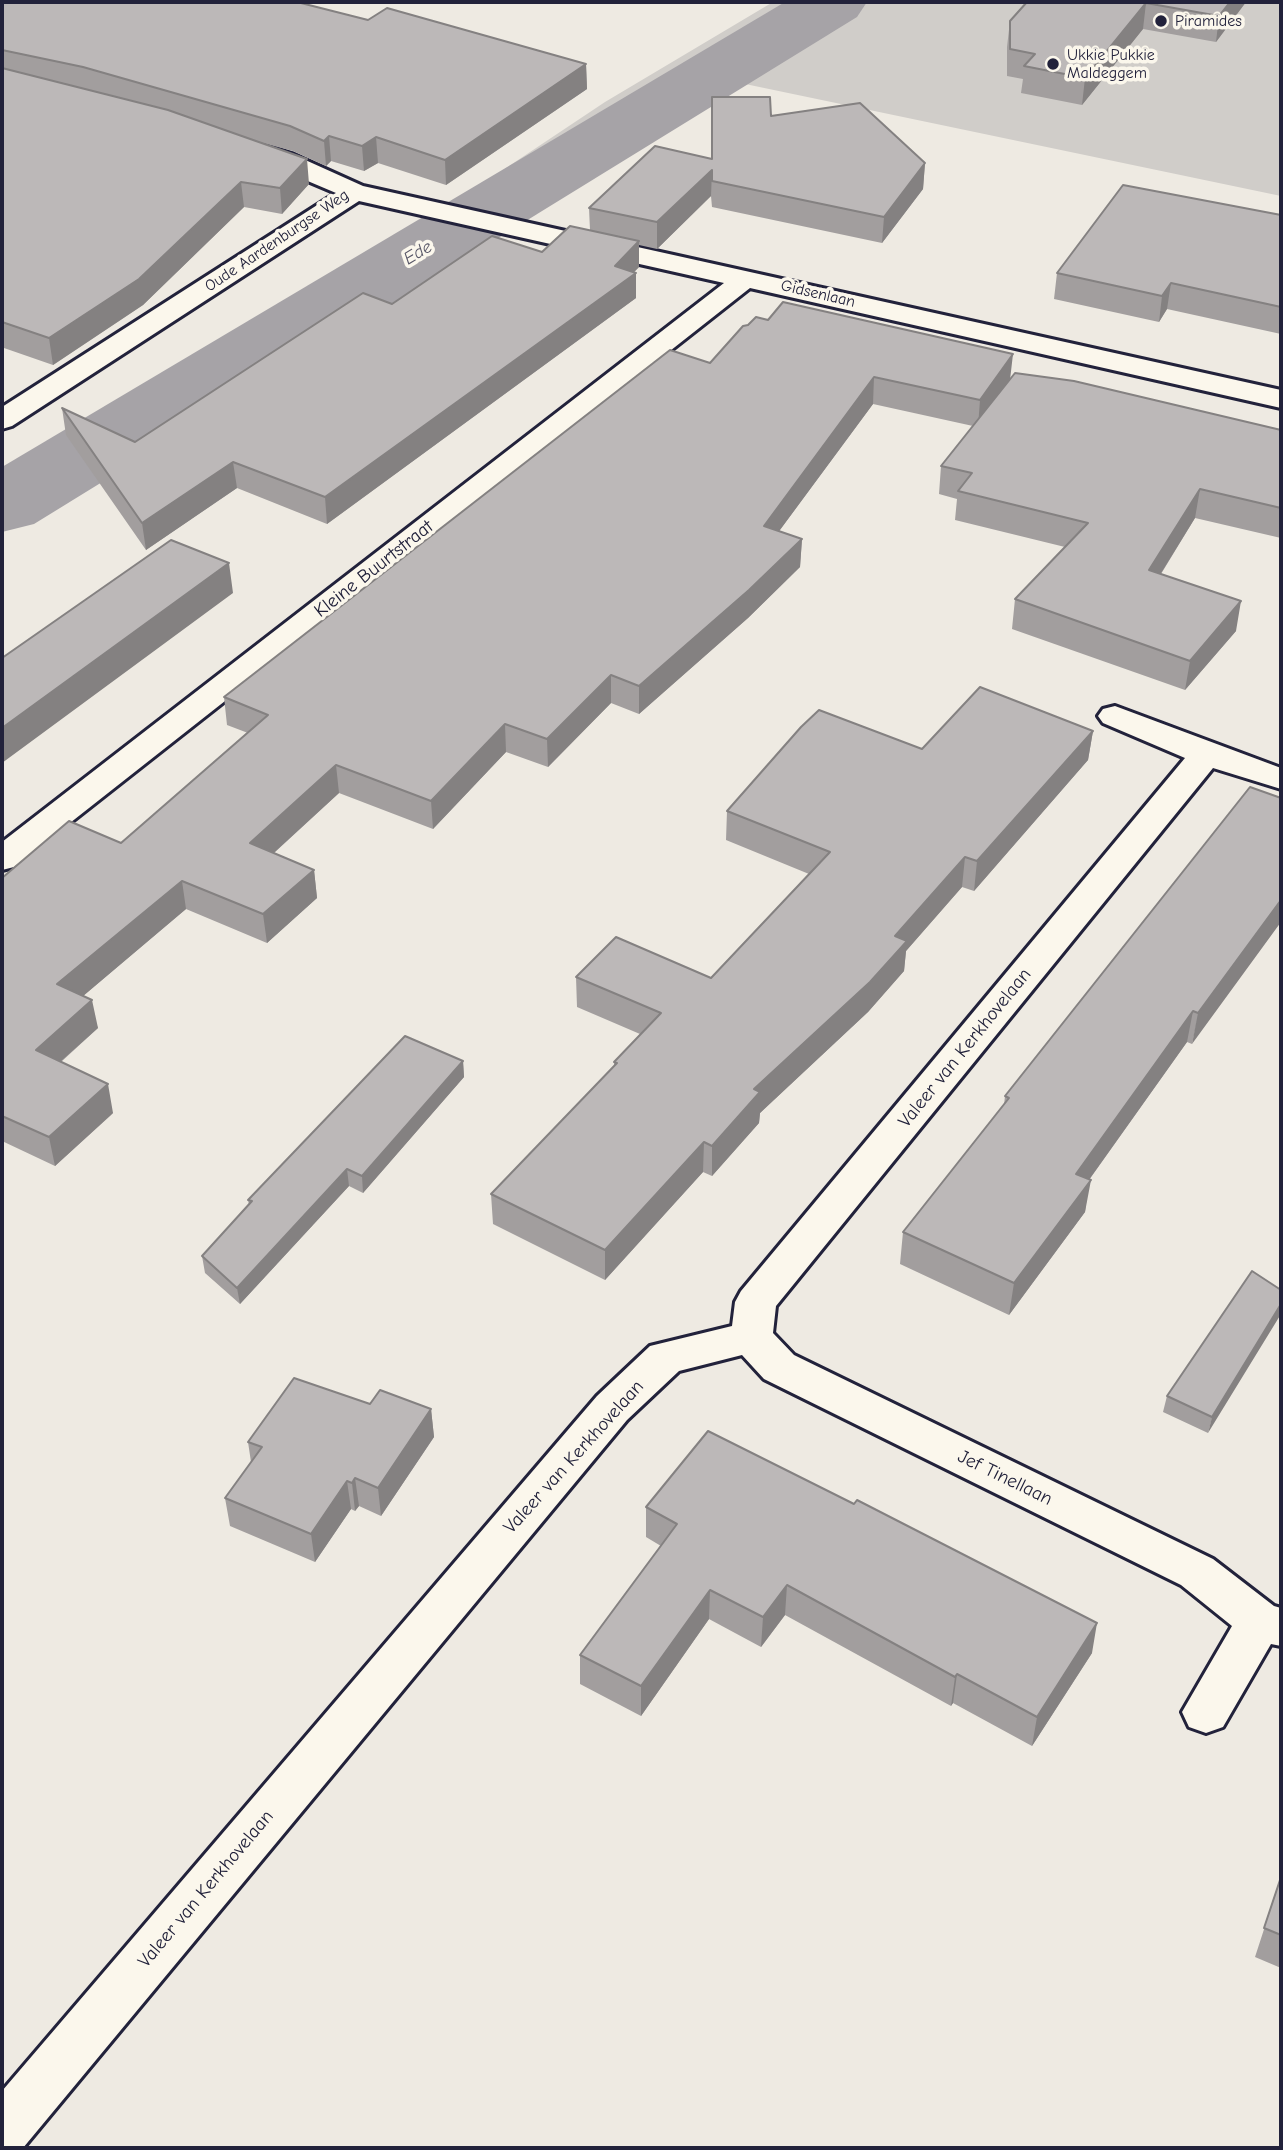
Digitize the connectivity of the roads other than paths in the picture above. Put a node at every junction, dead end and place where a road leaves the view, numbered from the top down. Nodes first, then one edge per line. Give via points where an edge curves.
1 (232, 144) edge
2 (355, 192) junction
3 (747, 278) junction
4 (1281, 399) edge
5 (2, 421) edge
6 (1115, 716) dead end
7 (1206, 754) junction
8 (1281, 779) edge
9 (2, 859) edge
10 (751, 1337) junction
11 (1270, 1624) edge
12 (1206, 1712) dead end
13 (2, 2132) edge

1 - 2 street, Oude Aardenburgse Weg via 283,159
2 - 3 street, Gidsenlaan
2 - 5 street, Oude Aardenburgse Weg
3 - 4 street, Gidsenlaan
3 - 9 street, Kleine Buurtstraat
6 - 7 street
7 - 8 street
7 - 10 street, Valeer van Kerkhovelaan via 756,1302
10 - 11 street, Jef Tinellaan via 779,1367 1197,1572
10 - 13 street, Valeer van Kerkhovelaan via 665,1358 612,1408
11 - 12 street, Jef Tinellaan

